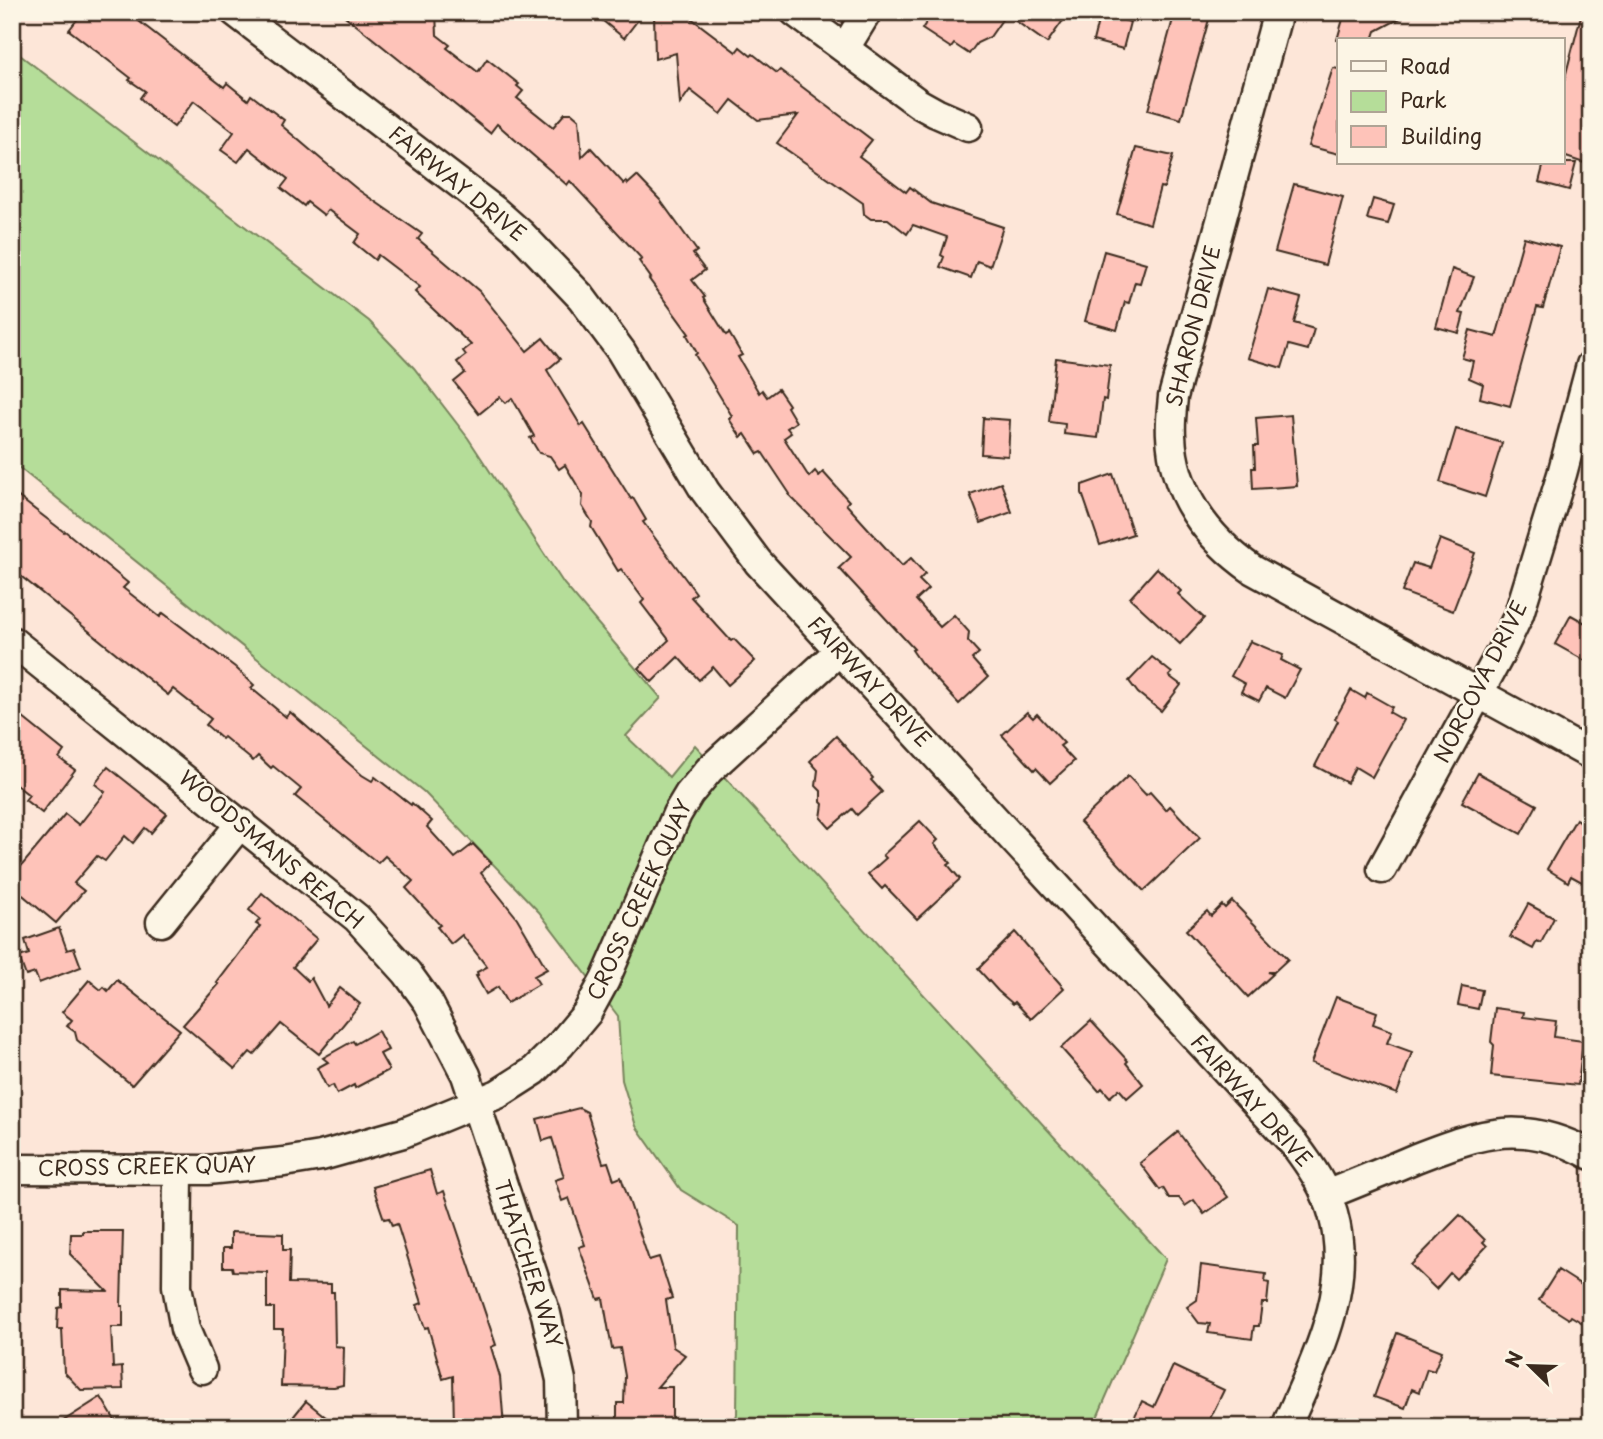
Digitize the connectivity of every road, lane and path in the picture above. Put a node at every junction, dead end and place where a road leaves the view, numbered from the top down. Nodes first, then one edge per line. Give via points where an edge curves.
1 (235, 12) edge
2 (795, 12) edge
3 (867, 12) edge
4 (1279, 12) edge
5 (845, 48) junction
6 (968, 127) dead end
7 (1591, 365) edge
8 (12, 641) edge
9 (839, 651) junction
10 (1479, 693) junction
11 (1591, 755) edge
12 (241, 823) junction
13 (1382, 869) dead end
14 (160, 922) dead end
15 (475, 1104) junction
16 (1591, 1155) edge
17 (12, 1169) edge
18 (178, 1170) junction
19 (1326, 1195) junction
20 (202, 1369) dead end
21 (562, 1427) edge
22 (1286, 1427) edge

1 - 9 street, FAIRWAY DRIVE via 494,210 567,281 621,351 733,530
2 - 5 street
3 - 5 street
4 - 10 street, SHARON DRIVE via 1173,397 1171,436 1180,482 1215,539 1253,570
5 - 6 street via 918,103
7 - 10 street, NORCOVA DRIVE via 1529,585
8 - 12 street, WOODSMANS REACH
9 - 15 street, CROSS CREEK QUAY via 709,770 689,794 587,1013 534,1071
9 - 19 street, FAIRWAY DRIVE via 1294,1144
10 - 11 street, SHARON DRIVE
10 - 13 street, NORCOVA DRIVE
12 - 14 street
12 - 15 street, WOODSMANS REACH via 357,918 407,974 428,1002 460,1062
15 - 18 street, CROSS CREEK QUAY via 403,1133 321,1156
15 - 21 street, THATCHER WAY via 546,1314 561,1381
16 - 19 street via 1542,1135 1493,1133 1456,1143
17 - 18 street, CROSS CREEK QUAY
18 - 20 street via 177,1286 185,1329
19 - 22 street, FAIRWAY DRIVE via 1339,1251 1334,1308

